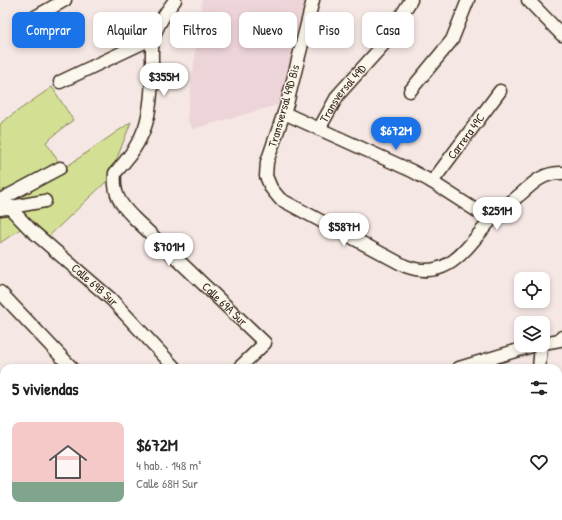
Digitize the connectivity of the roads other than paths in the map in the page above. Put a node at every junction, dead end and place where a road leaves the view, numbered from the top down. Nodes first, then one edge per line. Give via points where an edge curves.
1 (65, 0) edge
2 (175, 0) edge
3 (313, 0) edge
4 (411, 0) edge
5 (468, 0) edge
6 (528, 0) edge
7 (44, 12) edge
8 (162, 18) edge
9 (562, 35) edge
10 (132, 48) edge
11 (153, 48) edge
12 (60, 82) dead end
13 (410, 90) dead end
14 (500, 91) dead end
15 (284, 113) junction
16 (319, 129) junction
17 (60, 168) dead end
18 (562, 173) edge
19 (432, 182) junction
20 (46, 201) dead end
21 (3, 205) edge
22 (491, 220) junction
23 (0, 292) edge
24 (561, 340) edge
25 (550, 342) edge
26 (514, 351) edge
27 (540, 352) edge
28 (68, 364) edge
29 (171, 364) edge
30 (243, 364) edge
31 (473, 364) edge
32 (539, 364) edge

1 - 7 street
2 - 8 street
3 - 15 street, Transversal 49D Bis
4 - 16 street, Transversal 49D via 383,45 338,95
5 - 13 street via 452,40
6 - 9 street
10 - 12 street
11 - 30 street, Calle 69A Sur via 152,100 147,123 132,155 115,173 115,193 120,204 265,343
14 - 19 street, Carrera 49C
15 - 16 street
15 - 22 street, Transversal 49D Bis via 267,162 266,176 271,188 280,199 290,205 406,266 423,271 450,264
16 - 19 street
17 - 21 street
18 - 22 street via 548,174 536,180
19 - 22 street
20 - 21 street
21 - 29 street, Calle 69B Sur via 112,299
23 - 28 street
24 - 25 street
26 - 31 street
27 - 32 street

